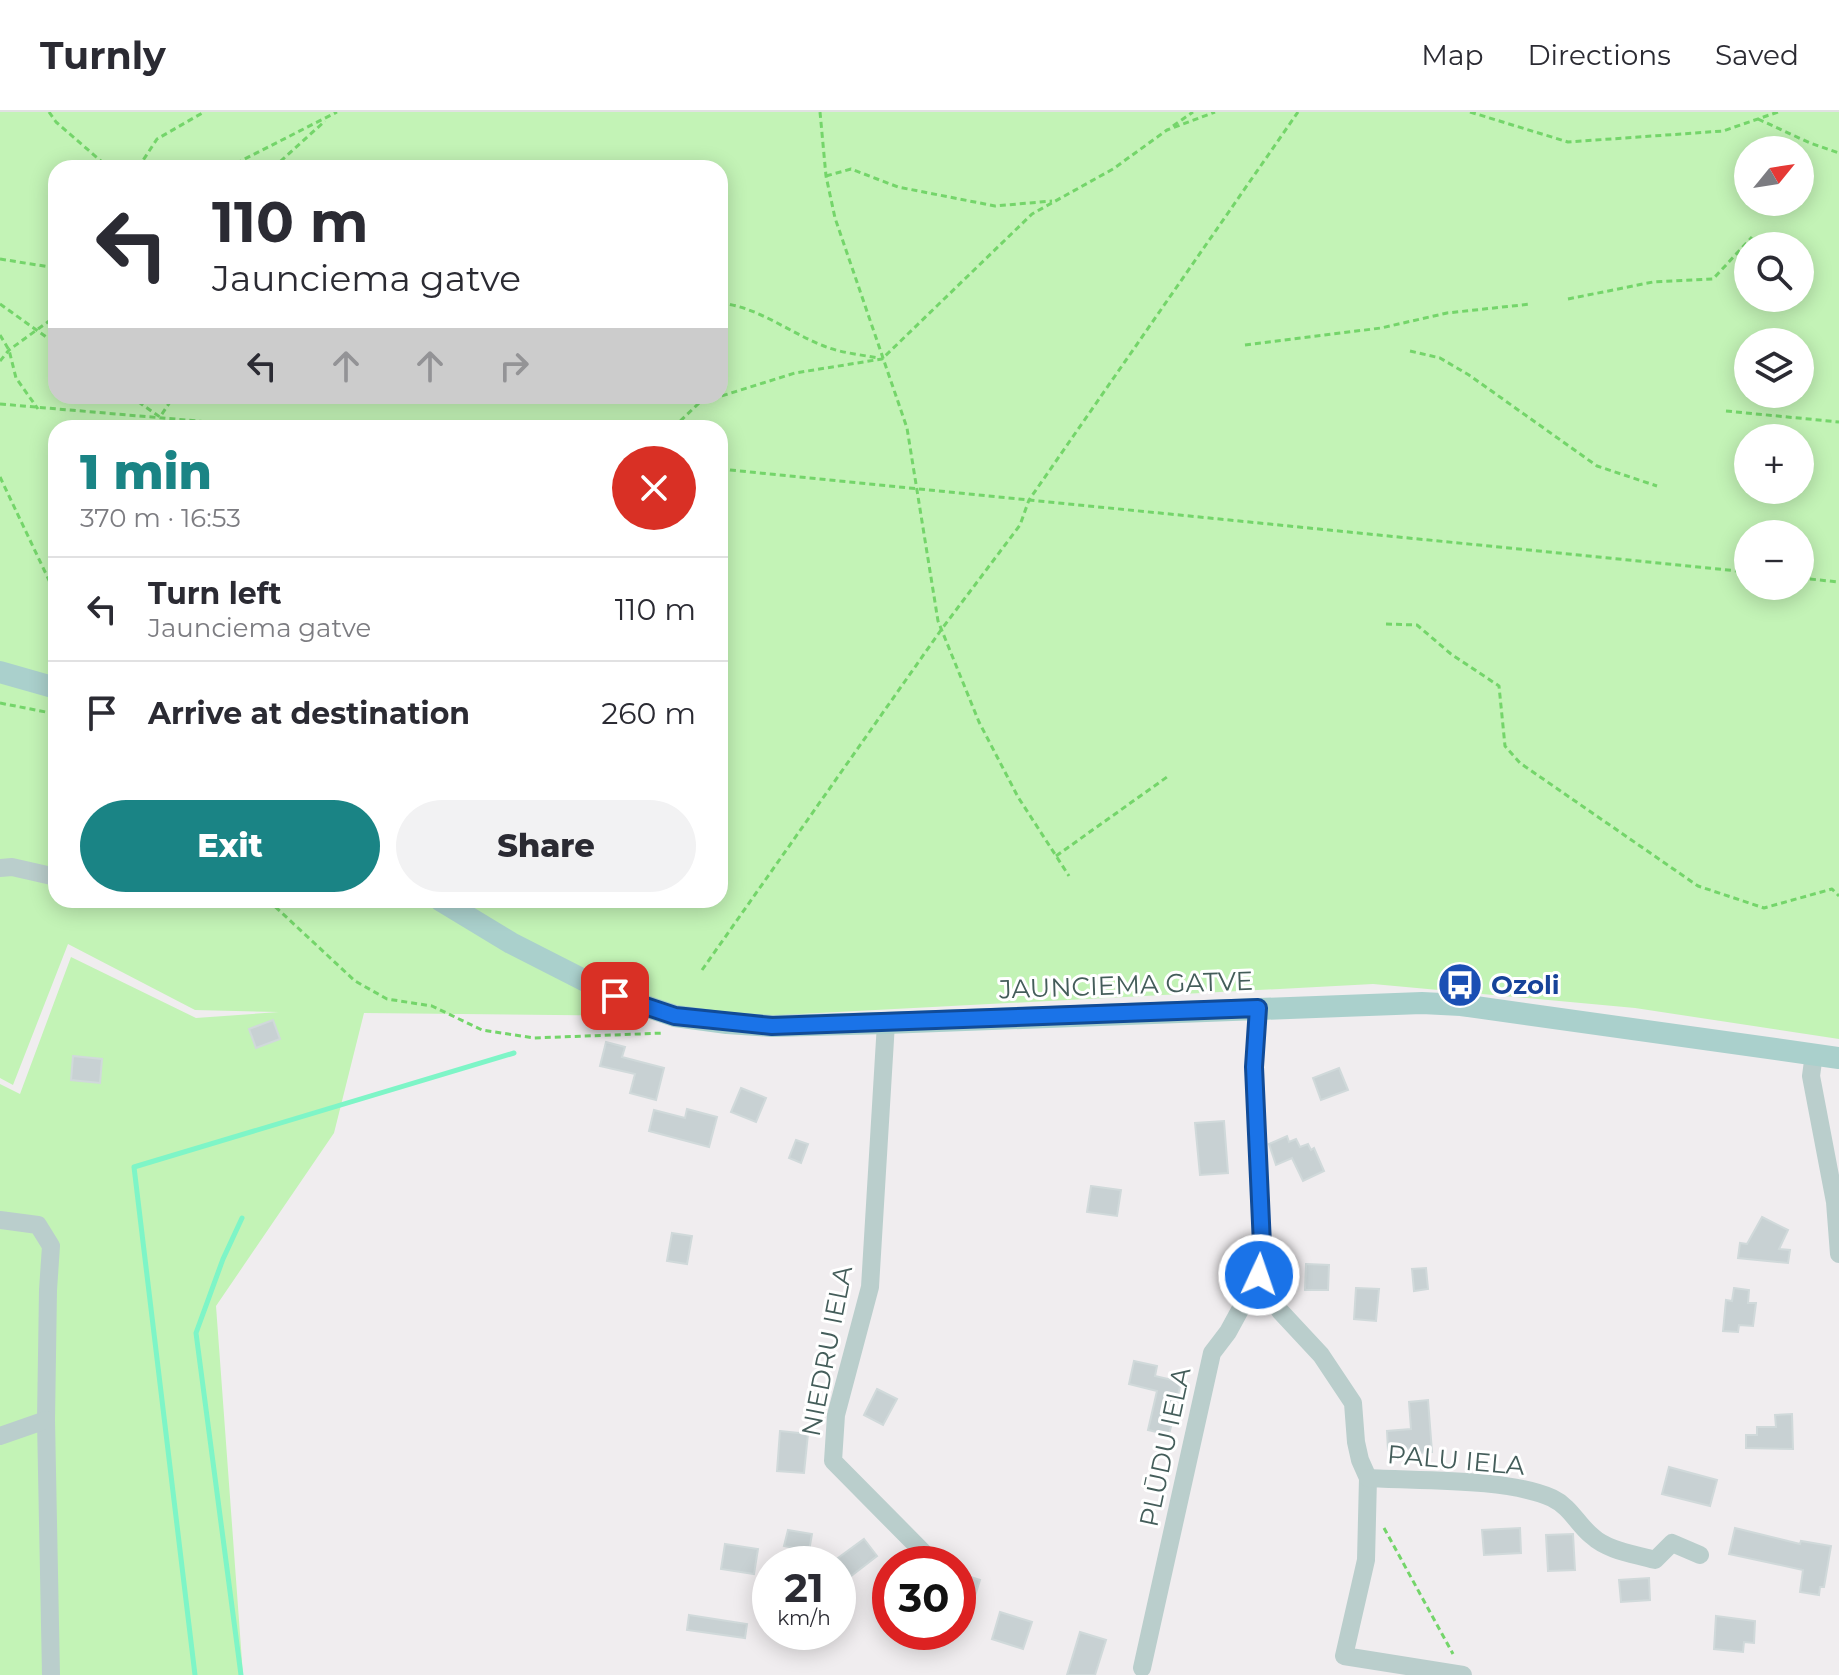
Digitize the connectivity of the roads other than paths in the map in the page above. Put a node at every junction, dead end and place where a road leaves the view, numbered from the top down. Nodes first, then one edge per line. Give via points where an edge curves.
1 (0, 672) edge
2 (48, 686) edge
3 (0, 868) edge
4 (48, 875) edge
5 (453, 908) edge
6 (1258, 1008) junction
7 (886, 1023) junction
8 (1814, 1054) junction
9 (1839, 1058) edge
10 (0, 1220) edge
11 (1839, 1254) edge
12 (1259, 1275) junction
13 (46, 1420) junction
14 (0, 1436) edge
15 (1368, 1478) junction
16 (917, 1546) edge
17 (1700, 1555) dead end
18 (1142, 1668) dead end
19 (1461, 1668) edge
20 (51, 1675) edge

1 - 2 main road
3 - 4 street
5 - 7 main road, JAUNCIEMA GATVE via 615,996 675,1016 772,1026
6 - 7 main road, JAUNCIEMA GATVE
6 - 8 main road, JAUNCIEMA GATVE via 1461,1005
6 - 12 street, PLŪDU IELA via 1254,1067
7 - 16 street, NIEDRU IELA via 870,1287 836,1415 833,1461
8 - 9 main road, JAUNCIEMA GATVE
8 - 11 street via 1811,1076 1835,1202
10 - 13 street via 38,1225 51,1246
12 - 15 street via 1280,1311 1321,1355 1353,1403 1356,1442
12 - 18 street, PLŪDU IELA via 1212,1353
13 - 14 street
13 - 20 street
15 - 17 street, PALU IELA via 1508,1486 1553,1498 1594,1539 1617,1549 1655,1560 1672,1543
15 - 19 street via 1366,1560 1344,1656

